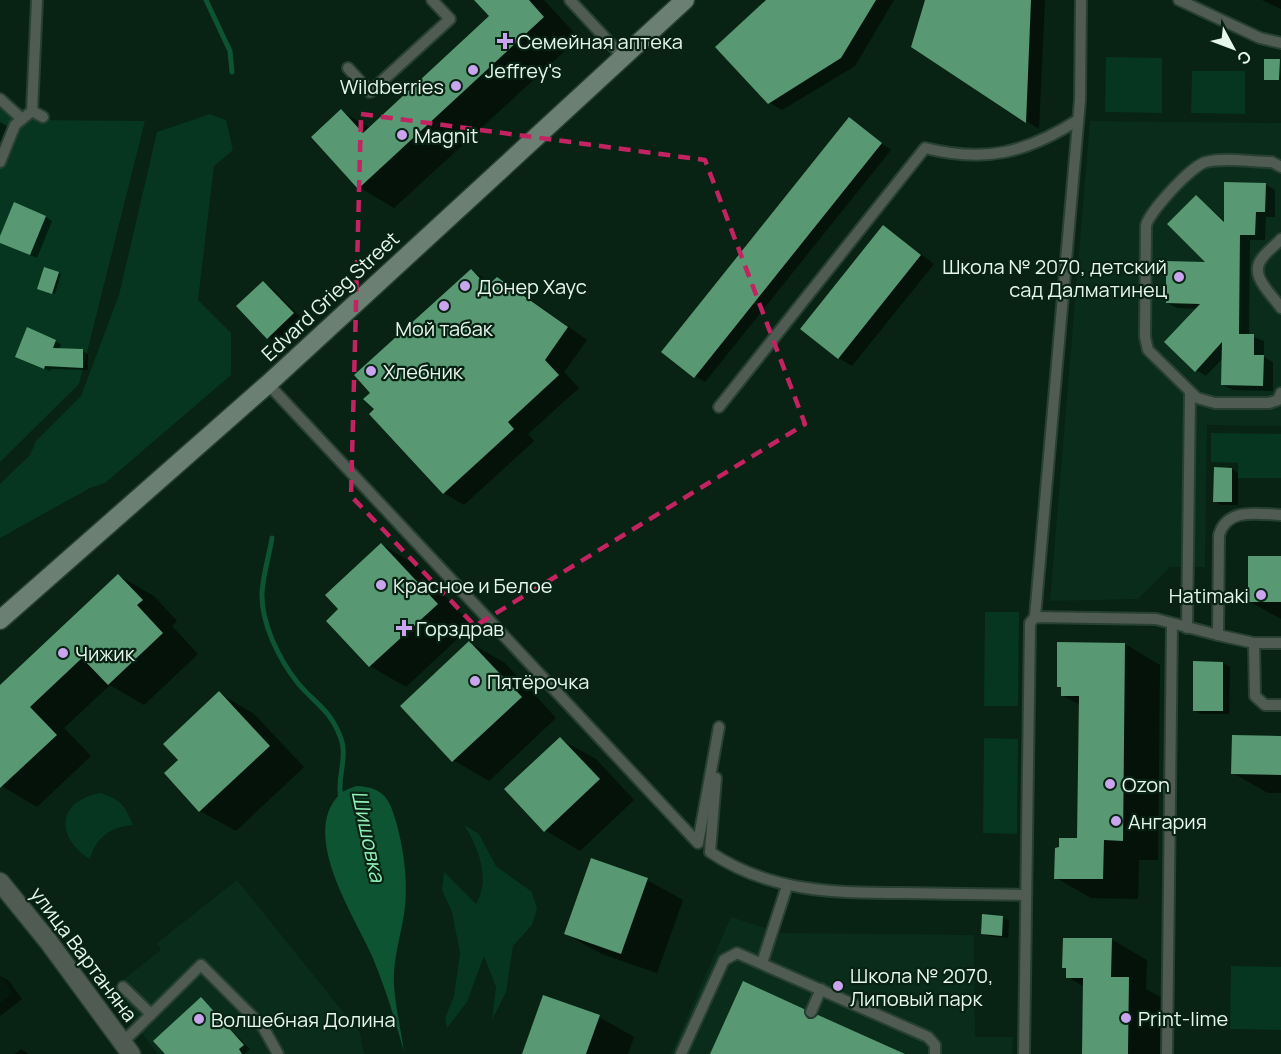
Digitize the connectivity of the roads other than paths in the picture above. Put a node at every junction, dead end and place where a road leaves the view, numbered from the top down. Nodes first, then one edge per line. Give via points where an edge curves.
1 (37, 0) edge
2 (432, 0) edge
3 (570, 0) edge
4 (685, 0) edge
5 (1081, 0) edge
6 (1179, 0) edge
7 (1281, 43) edge
8 (623, 57) junction
9 (348, 68) dead end
10 (0, 99) edge
11 (32, 111) junction
12 (43, 117) dead end
13 (22, 119) junction
14 (1078, 120) junction
15 (0, 162) edge
16 (1281, 167) edge
17 (1281, 239) edge
18 (1281, 308) edge
19 (268, 384) junction
20 (1190, 393) junction
21 (1281, 393) edge
22 (719, 407) dead end
23 (1281, 514) edge
24 (1035, 617) junction
25 (0, 620) edge
26 (1172, 625) junction
27 (1187, 628) junction
28 (1218, 635) junction
29 (1254, 643) junction
30 (1281, 643) edge
31 (1281, 705) edge
32 (0, 882) edge
33 (787, 886) junction
34 (1026, 895) junction
35 (762, 963) junction
36 (123, 987) dead end
37 (821, 989) junction
38 (811, 1012) dead end
39 (151, 1014) junction
40 (127, 1048) edge
41 (278, 1054) edge
42 (681, 1054) edge
43 (935, 1054) edge
44 (1024, 1054) edge
45 (1167, 1054) edge

1 - 11 lane
2 - 9 lane via 450,19 370,92
3 - 8 lane
4 - 8 street, Edvard Grieg Street
5 - 14 lane
6 - 7 lane via 1260,38
8 - 19 street, Edvard Grieg Street
10 - 13 lane
11 - 12 lane
11 - 13 lane
13 - 15 lane via 15,125
14 - 22 lane via 1040,141 998,154 962,156 925,148
14 - 24 lane
16 - 20 lane via 1272,162 1202,164 1148,218 1145,342 1151,354
17 - 18 lane via 1261,259 1259,276
19 - 25 street, Edvard Grieg Street
19 - 33 lane via 698,843 719,727 710,852 745,873
20 - 21 lane via 1215,403 1269,403 1278,400
20 - 27 lane
23 - 28 lane via 1239,514 1221,527
24 - 26 lane via 1152,619
24 - 34 lane via 1029,627
26 - 27 lane
26 - 45 lane
27 - 28 lane
28 - 29 lane
29 - 30 lane
29 - 31 lane via 1255,696 1265,705
32 - 40 street, улица Вартаняна
33 - 34 lane via 828,892
33 - 35 lane
34 - 44 lane
35 - 37 lane
35 - 42 lane via 737,953 724,960
36 - 39 lane
37 - 38 lane
37 - 43 lane via 928,1037 935,1045
39 - 40 lane
39 - 41 lane via 201,965 263,1027

